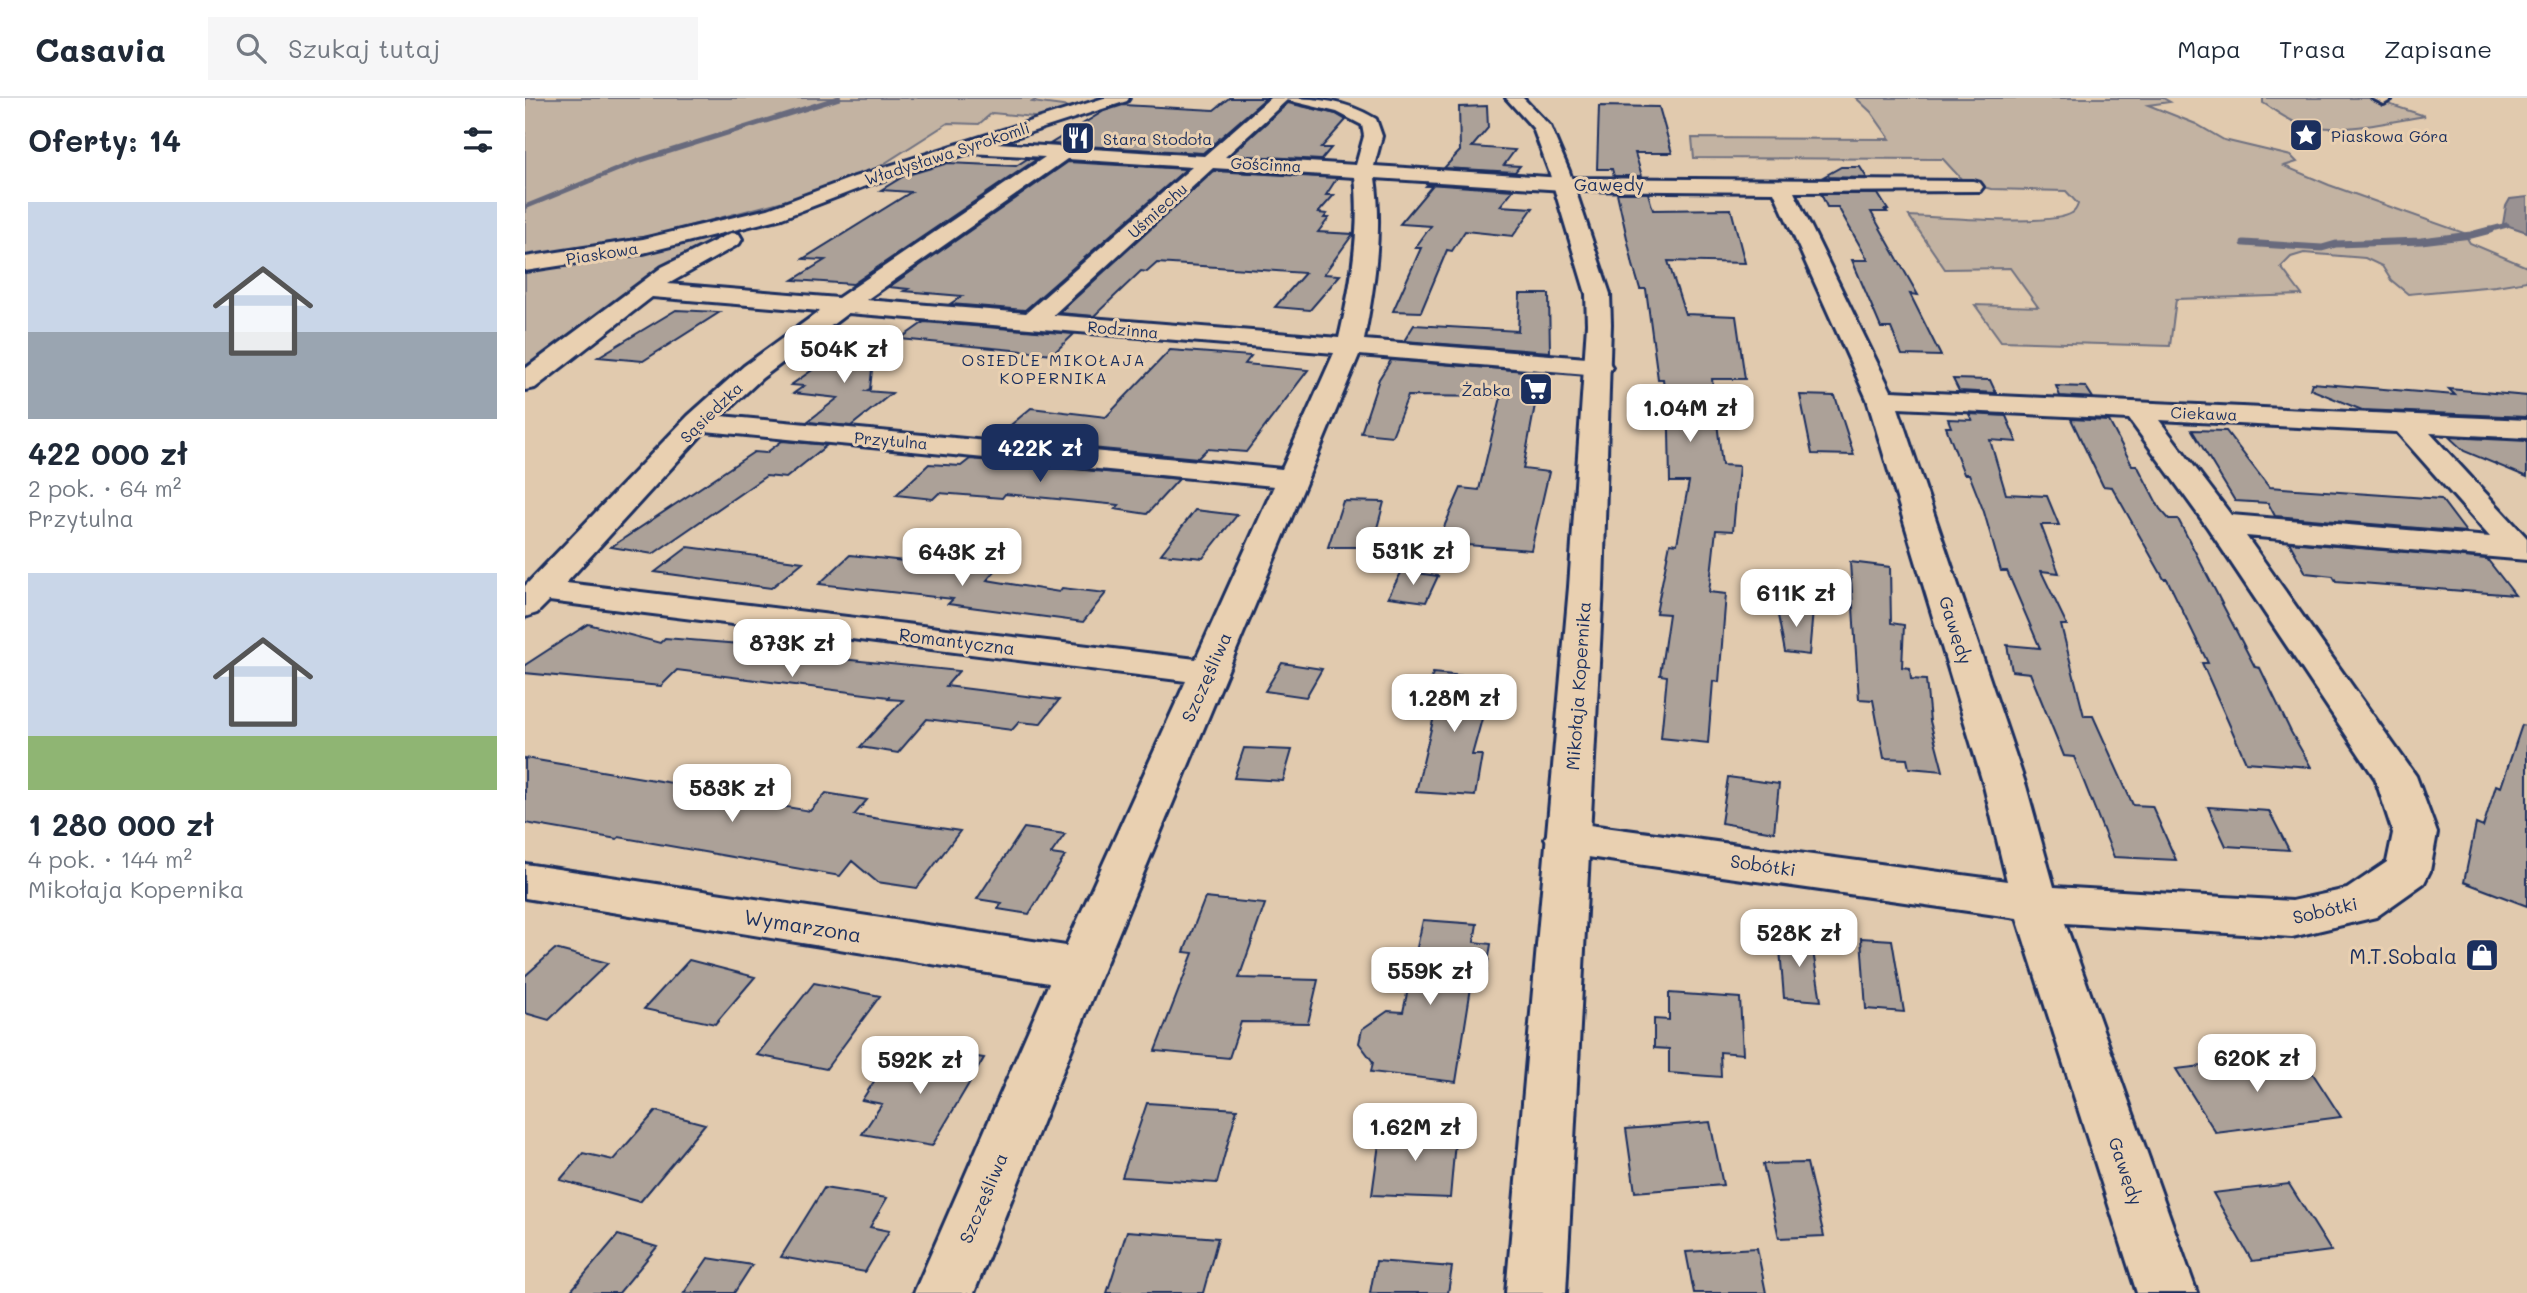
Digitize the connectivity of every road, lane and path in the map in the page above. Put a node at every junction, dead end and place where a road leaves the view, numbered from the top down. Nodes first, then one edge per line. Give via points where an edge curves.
1 (1121, 98) edge
2 (1280, 98) edge
3 (1293, 98) edge
4 (1514, 98) edge
5 (967, 147) junction
6 (1062, 154) junction
7 (1212, 161) junction
8 (1364, 170) junction
9 (1564, 184) junction
10 (1781, 186) junction
11 (1973, 187) dead end
12 (775, 214) junction
13 (678, 238) joint
14 (525, 264) edge
15 (649, 290) junction
16 (844, 305) junction
17 (1033, 320) junction
18 (1350, 347) junction
19 (1598, 367) junction
20 (525, 382) edge
21 (1881, 400) junction
22 (2137, 411) junction
23 (698, 422) junction
24 (2406, 424) junction
25 (2527, 429) edge
26 (1293, 479) junction
27 (2221, 524) junction
28 (2523, 549) edge
29 (533, 598) edge
30 (1207, 672) junction
31 (1567, 838) junction
32 (525, 881) edge
33 (2035, 903) junction
34 (1080, 968) junction
35 (944, 1293) edge
36 (1536, 1293) edge
37 (2167, 1293) edge

1 - 5 street, Władysława Syrokomli
2 - 7 street, Uśmiechu
3 - 8 street, Szczęśliwa via 1330,103 1370,123 1373,136
4 - 9 street, Mikołaja Kopernika via 1541,126
5 - 6 street, Gościnna
5 - 12 street, Władysława Syrokomli
6 - 7 street, Gościnna
6 - 16 street, Sąsiedzka
7 - 8 street, Gościnna
7 - 17 street, Uśmiechu
8 - 9 street, Gościnna
8 - 18 street, Szczęśliwa via 1366,226
9 - 10 street, Gawędy
9 - 19 street, Mikołaja Kopernika via 1598,294
10 - 11 street
10 - 21 street, Gawędy
12 - 13 street, Władysława Syrokomli
12 - 15 street, Władysława Syrokomli via 670,272
13 - 14 street, Piaskowa
15 - 16 street, Rodzinna
15 - 20 street, Władysława Syrokomli
16 - 17 street, Rodzinna
16 - 23 street, Sąsiedzka via 753,372
17 - 18 street, Rodzinna
18 - 19 street, Rodzinna
18 - 26 street, Szczęśliwa
19 - 31 street, Mikołaja Kopernika
21 - 22 street, Ciekawa
21 - 33 street, Gawędy via 2005,786
22 - 24 street, Ciekawa
22 - 27 street, Sobótki
23 - 26 street, Przytulna
23 - 29 street, Sąsiedzka
24 - 25 street, Ciekawa
24 - 28 street
26 - 30 street, Szczęśliwa
27 - 28 street
27 - 33 street, Sobótki via 2395,776 2415,833 2408,871 2360,904 2292,919
29 - 30 street, Romantyczna
30 - 34 street, Szczęśliwa
31 - 33 street, Sobótki
31 - 36 street, Mikołaja Kopernika
32 - 34 street, Wymarzona
33 - 37 street, Gawędy
34 - 35 street, Szczęśliwa

